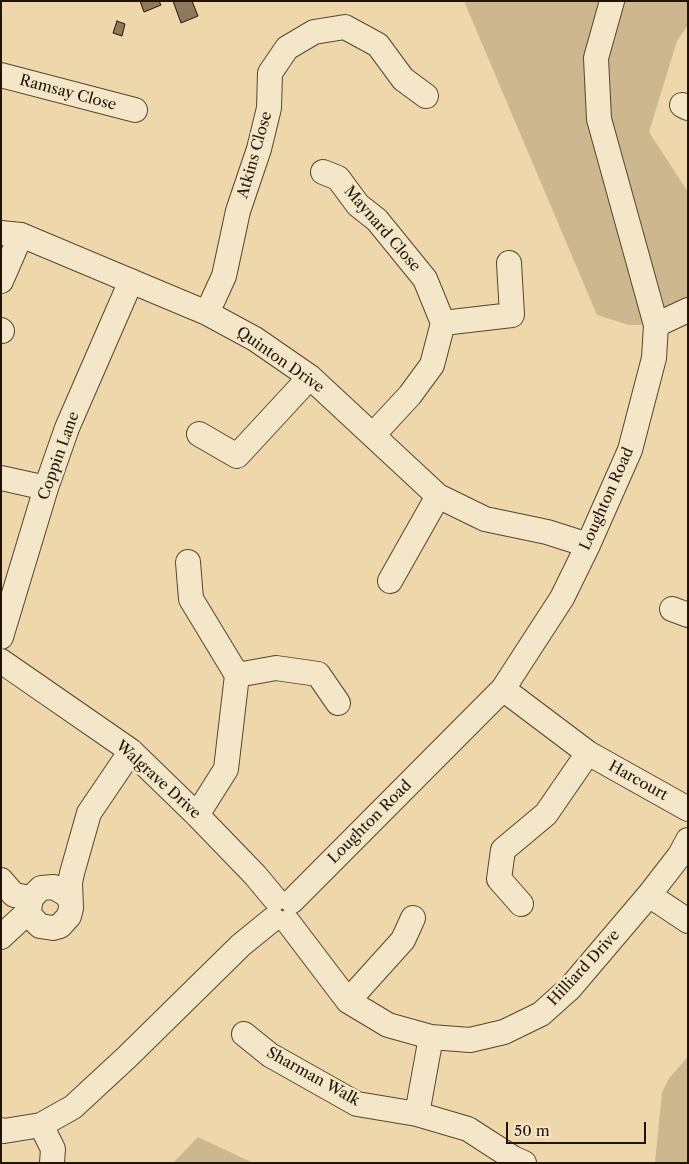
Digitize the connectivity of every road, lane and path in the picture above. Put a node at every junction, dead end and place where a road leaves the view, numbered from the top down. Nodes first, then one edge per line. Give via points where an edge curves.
1 (612, 1) edge
2 (1, 75) edge
3 (426, 96) dead end
4 (135, 110) dead end
5 (323, 172) dead end
6 (11, 234) edge
7 (509, 263) dead end
8 (1, 281) edge
9 (131, 281) junction
10 (688, 310) edge
11 (207, 313) junction
12 (442, 323) junction
13 (656, 325) junction
14 (310, 377) junction
15 (199, 434) dead end
16 (373, 435) junction
17 (1, 478) edge
18 (46, 488) junction
19 (438, 496) junction
20 (588, 545) junction
21 (188, 562) dead end
22 (390, 581) dead end
23 (1, 637) edge
24 (1, 661) edge
25 (237, 675) junction
26 (503, 689) junction
27 (338, 703) dead end
28 (131, 751) junction
29 (588, 753) junction
30 (688, 809) edge
31 (197, 815) junction
32 (688, 840) edge
33 (72, 873) junction
34 (1, 880) edge
35 (649, 895) junction
36 (36, 898) junction
37 (70, 901) junction
38 (522, 904) dead end
39 (282, 910) junction
40 (413, 918) dead end
41 (688, 921) edge
42 (1, 936) edge
43 (348, 1001) junction
44 (244, 1034) dead end
45 (431, 1038) junction
46 (417, 1114) junction
47 (41, 1125) junction
48 (1, 1130) edge
49 (52, 1163) edge
50 (524, 1163) edge

1 - 13 street, Loughton Road via 596,58 599,119
2 - 4 street, Ramsay Close
3 - 11 street, Atkins Close via 403,79 378,45 345,27 314,32 287,48 270,73 269,108 259,149 238,211 224,276
5 - 12 street, Maynard Close via 338,178 358,205 377,220 425,278
6 - 8 street
6 - 9 street, Quinton Drive
7 - 12 street via 512,315
9 - 11 street, Quinton Drive
9 - 18 street, Coppin Lane via 67,428
10 - 13 street
11 - 14 street, Quinton Drive via 255,339
12 - 16 street via 432,365 410,395
13 - 20 street, Loughton Road via 654,358 630,450
14 - 15 street via 234,462
14 - 16 street, Quinton Drive
16 - 19 street, Quinton Drive
17 - 18 street
18 - 23 street, Coppin Lane
19 - 20 street, Quinton Drive via 485,519 547,532
19 - 22 street
20 - 26 street, Loughton Road via 562,598
21 - 25 street via 191,599
24 - 28 street, Walgrave Drive
25 - 27 street via 276,668 318,674
25 - 31 street via 226,769
26 - 29 street, Harcourt
26 - 39 street, Loughton Road
28 - 31 street, Walgrave Drive
28 - 33 street via 89,813
29 - 30 street, Harcourt
29 - 38 street via 546,814 503,850 499,879
31 - 39 street, Walgrave Drive via 255,875
32 - 35 street, Hilliard Drive
33 - 36 street
33 - 37 street
34 - 36 street via 14,895
35 - 41 street
35 - 45 street, Hilliard Drive via 570,988 541,1014 504,1032 470,1040
36 - 37 street via 54,887
36 - 37 street via 35,922 47,928 66,922
36 - 42 street
39 - 43 street, Hilliard Drive
39 - 47 street, Loughton Road via 241,945 73,1107
40 - 43 street via 403,940
43 - 45 street, Hilliard Drive via 388,1025
44 - 46 street, Sharman Walk via 270,1055 357,1104
45 - 46 street
46 - 50 street, Sharman Walk via 468,1129
47 - 48 street, Loughton Road
47 - 49 street via 53,1149

